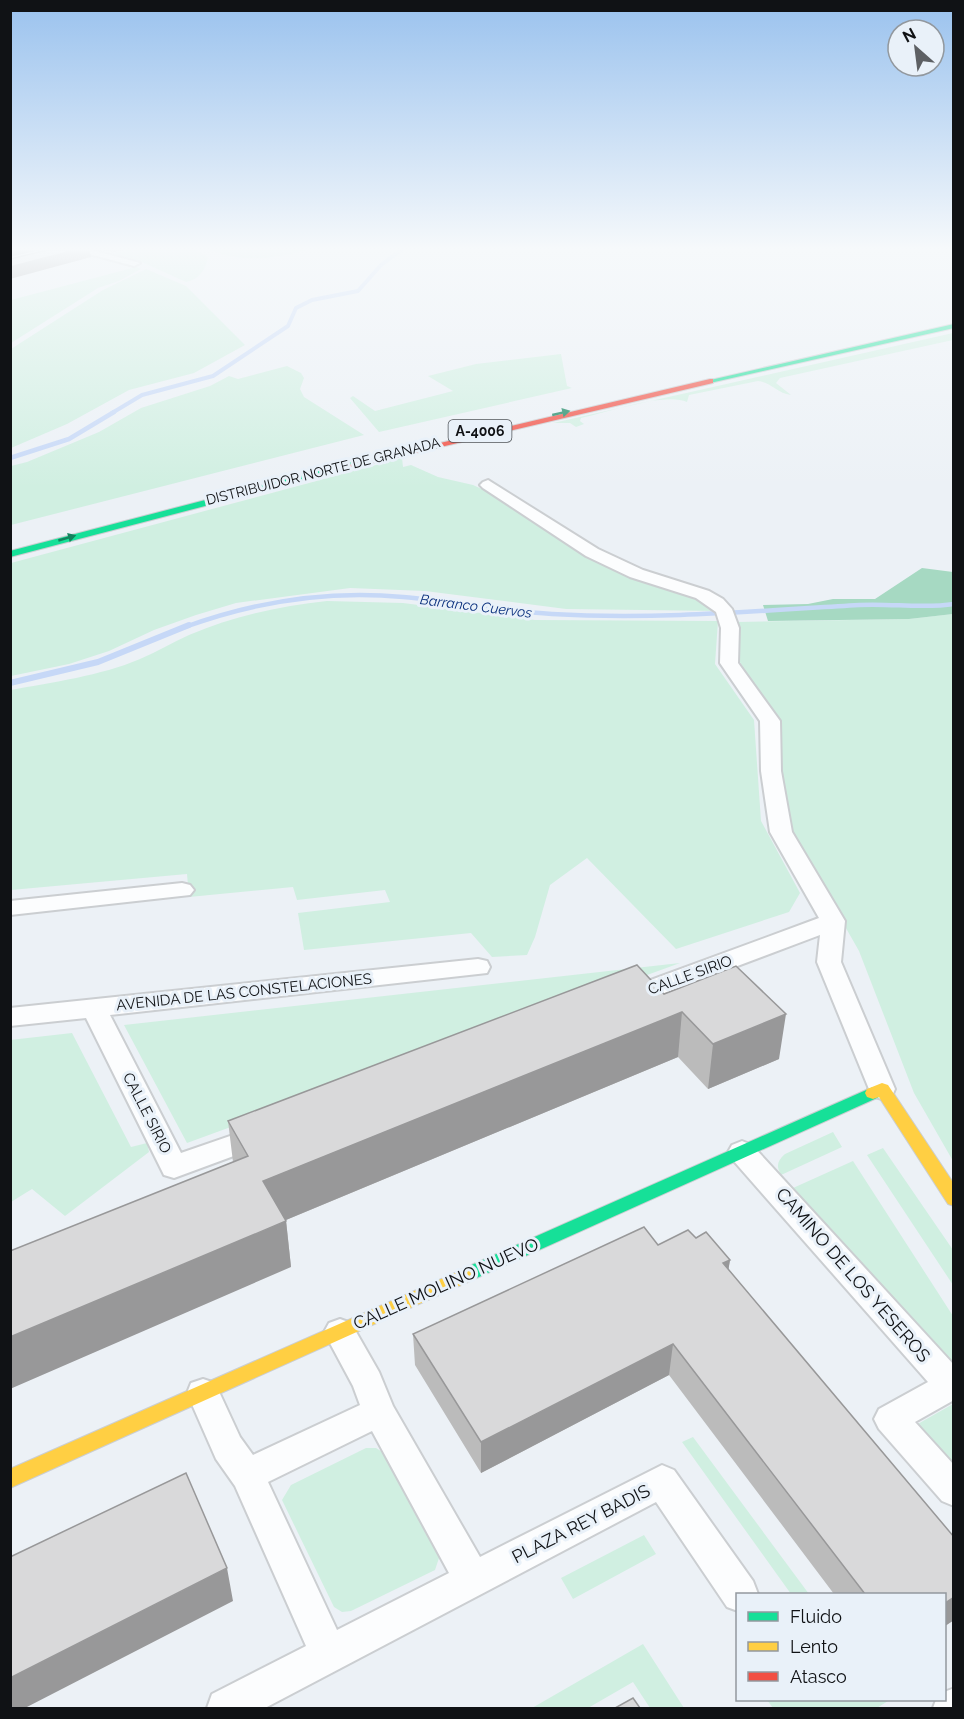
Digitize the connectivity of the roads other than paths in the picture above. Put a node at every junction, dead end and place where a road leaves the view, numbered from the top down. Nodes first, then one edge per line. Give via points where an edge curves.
1 (898, 328) edge
2 (944, 328) edge
3 (562, 401) dead end
4 (488, 485) dead end
5 (10, 554) edge
6 (182, 890) dead end
7 (10, 908) edge
8 (833, 921) junction
9 (478, 967) dead end
10 (612, 1004) edge
11 (94, 1009) junction
12 (10, 1017) edge
13 (882, 1089) junction
14 (277, 1129) edge
15 (742, 1152) junction
16 (954, 1199) edge
17 (340, 1332) junction
18 (203, 1393) junction
19 (379, 1412) junction
20 (247, 1475) junction
21 (10, 1479) edge
22 (954, 1490) edge
23 (473, 1580) junction
24 (739, 1593) edge
25 (329, 1654) junction
26 (226, 1708) edge

1 - 3 main road
5 -> 2 main road, DISTRIBUIDOR NORTE DE GRANADA / A-4006 via 444,440
4 - 8 street via 573,543 651,579 710,598 726,615 729,663 770,721 771,771 781,832
6 - 7 street
8 - 10 street, CALLE SIRIO
8 - 13 street via 830,962
9 - 11 street, AVENIDA DE LAS CONSTELACIONES
11 - 12 street, AVENIDA DE LAS CONSTELACIONES
11 - 14 street, CALLE SIRIO via 174,1167
13 - 15 main road, CALLE MOLINO NUEVO
13 - 16 main road
15 - 17 main road, CALLE MOLINO NUEVO
15 - 22 street, CAMINO DE LOS YESEROS via 951,1385 891,1419
17 - 18 main road, CALLE MOLINO NUEVO
17 - 19 street via 368,1382
18 - 20 street via 228,1448
18 - 21 main road, CALLE MOLINO NUEVO
19 - 20 street
19 - 23 street
20 - 25 street
23 - 24 street, PLAZA REY BADIS via 662,1481
23 - 25 street, PLAZA REY BADIS
25 - 26 street, PLAZA REY BADIS

